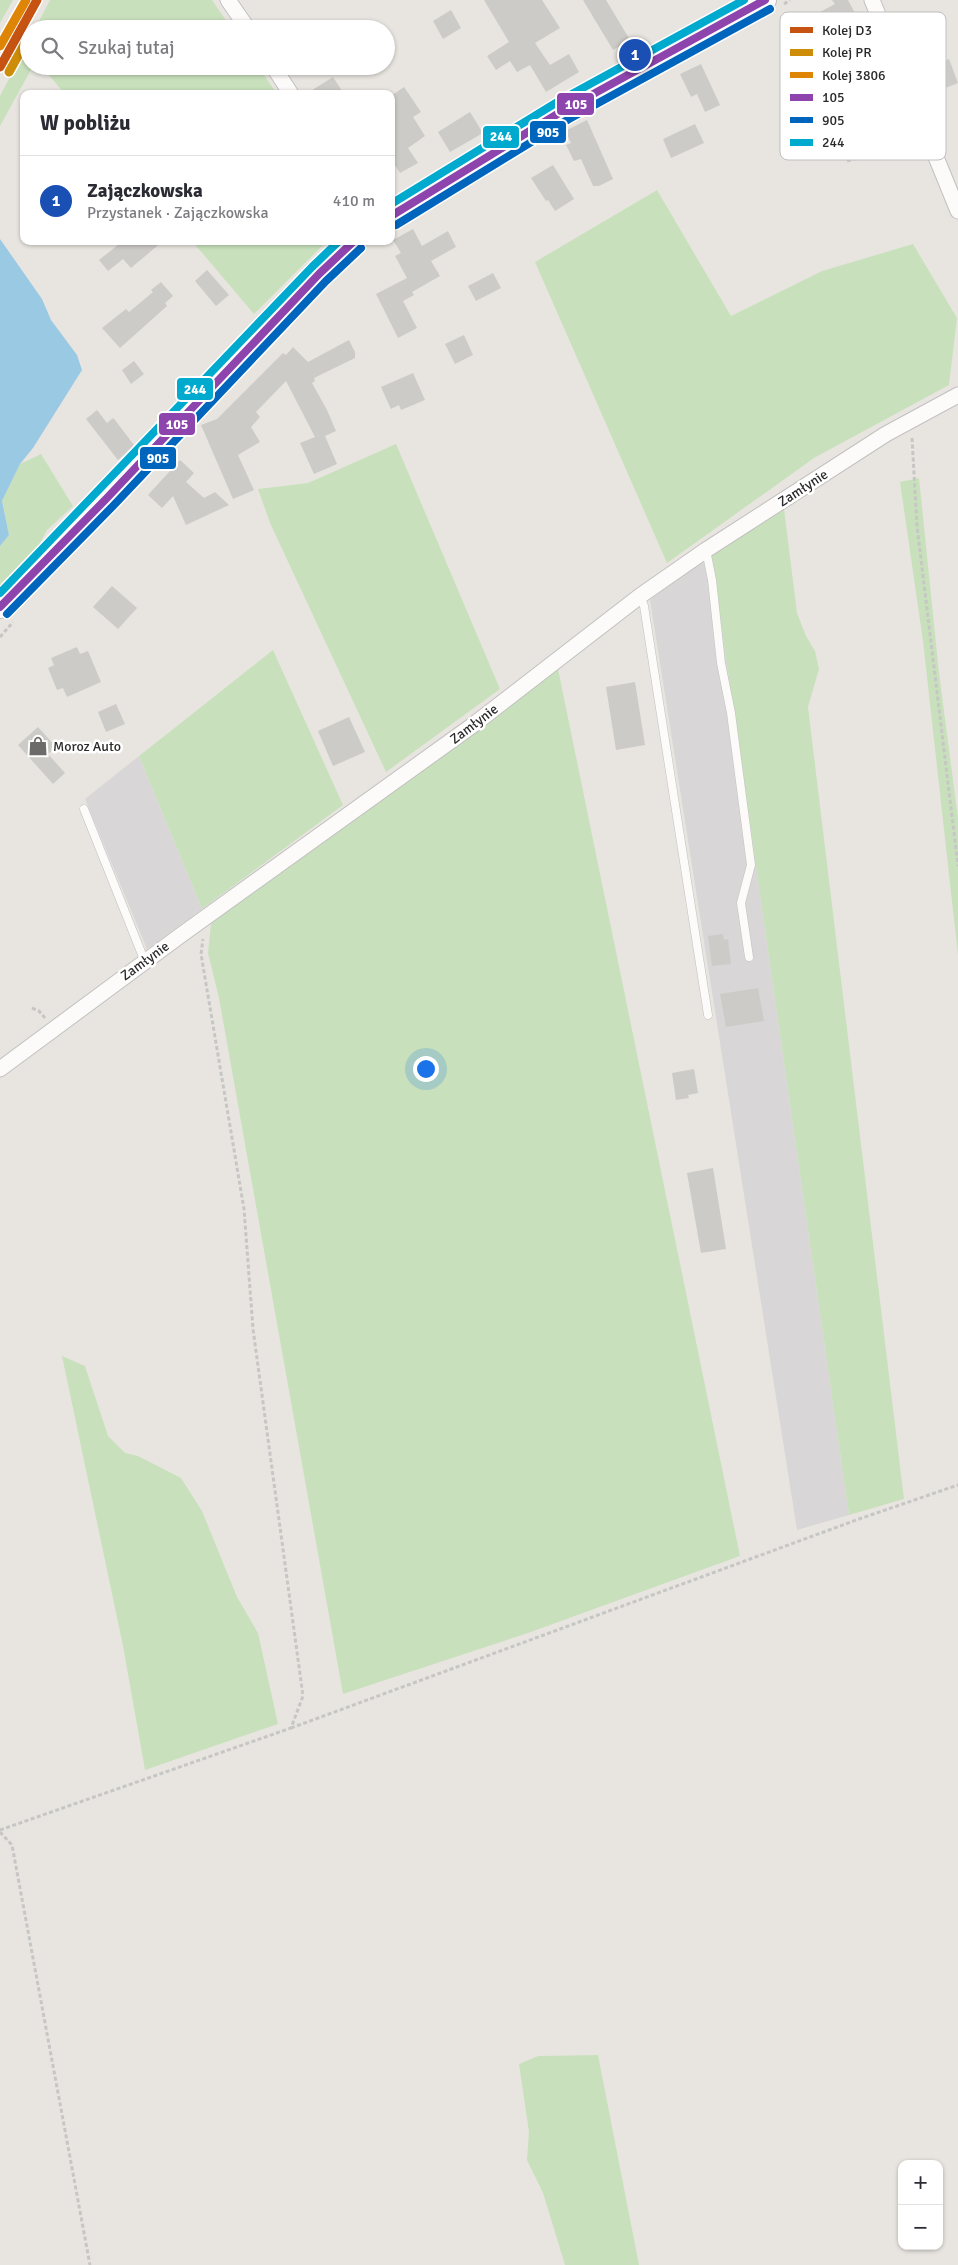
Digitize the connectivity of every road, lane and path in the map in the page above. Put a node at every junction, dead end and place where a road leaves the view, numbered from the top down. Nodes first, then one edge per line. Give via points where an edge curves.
1 (229, 0) edge
2 (765, 0) edge
3 (872, 0) edge
4 (877, 12) edge
5 (242, 20) edge
6 (279, 75) edge
7 (288, 90) edge
8 (850, 160) edge
9 (937, 160) edge
10 (847, 161) dead end
11 (958, 211) edge
12 (395, 214) edge
13 (350, 245) edge
14 (958, 395) edge
15 (914, 420) junction
16 (706, 550) junction
17 (640, 596) junction
18 (0, 606) edge
19 (84, 809) dead end
20 (958, 866) edge
21 (205, 918) junction
22 (748, 957) dead end
23 (144, 962) junction
24 (708, 1015) dead end
25 (0, 1069) edge
26 (958, 1485) edge
27 (291, 1728) junction
28 (0, 1831) edge
29 (90, 2265) edge

1 - 5 street
2 - 12 main road via 564,110
3 - 4 street
6 - 7 street
8 - 10 path
9 - 11 street
13 - 18 main road
14 - 15 street, Zamłynie
15 - 16 street, Zamłynie via 886,434
15 - 20 path via 917,526
16 - 17 street, Zamłynie
16 - 22 lane via 751,865 740,903
17 - 21 street, Zamłynie via 473,725
17 - 24 lane
19 - 23 lane
21 - 23 street, Zamłynie
21 - 27 path via 201,954 244,1209 253,1329 303,1696
23 - 25 street, Zamłynie
26 - 27 path
27 - 28 path
28 - 29 path via 12,1845

